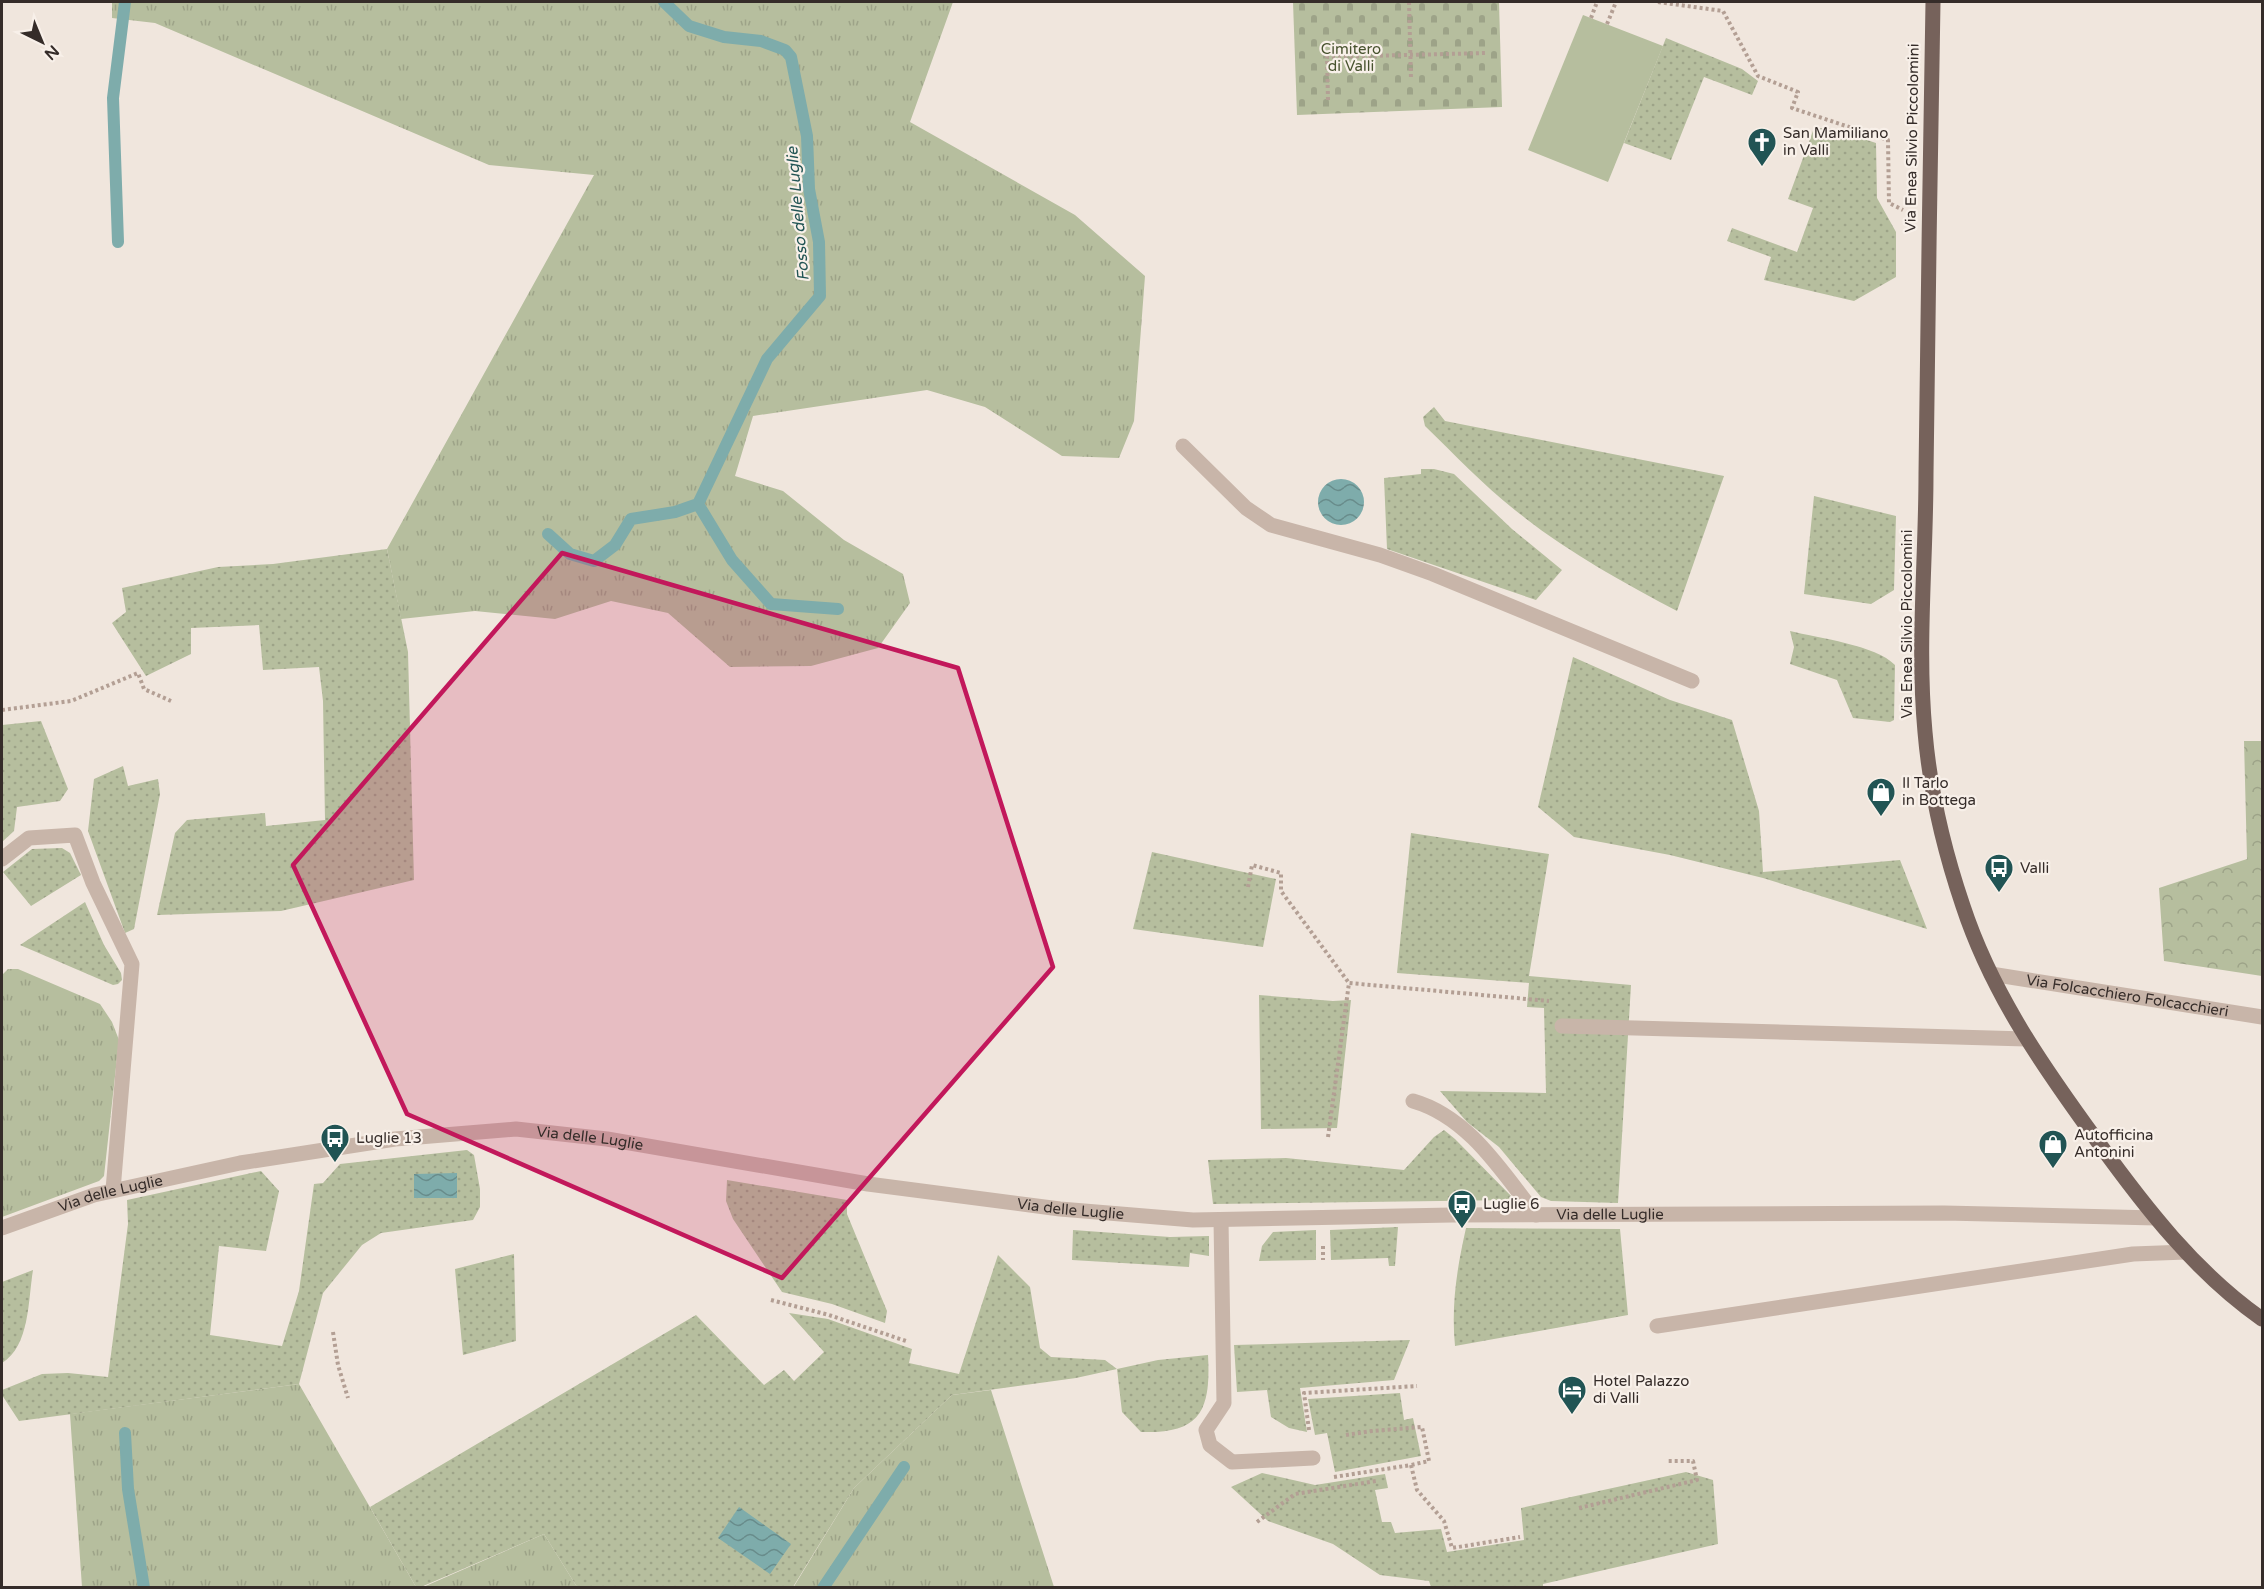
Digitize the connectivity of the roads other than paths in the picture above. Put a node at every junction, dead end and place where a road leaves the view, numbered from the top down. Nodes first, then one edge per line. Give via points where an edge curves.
1 (1933, 2) edge
2 (1184, 446) dead end
3 (1692, 681) dead end
4 (2, 859) edge
5 (1991, 974) junction
6 (2262, 1017) edge
7 (1562, 1026) road end
8 (2026, 1039) junction
9 (1413, 1101) dead end
10 (113, 1190) junction
11 (1536, 1215) junction
12 (2156, 1218) junction
13 (1221, 1220) junction
14 (2, 1228) edge
15 (2186, 1252) junction
16 (2262, 1319) edge
17 (1657, 1326) dead end
18 (1313, 1458) dead end

1 - 5 main road, Via Enea Silvio Piccolomini via 1922,642 1925,732 1935,802 1949,860
2 - 3 street via 1246,508 1271,525 1433,574
4 - 10 street via 29,838 75,835 132,964
5 - 6 street, Via Folcacchiero Folcacchieri
5 - 8 main road, Via Enea Silvio Piccolomini
7 - 8 street
8 - 12 main road, Via Enea Silvio Piccolomini
9 - 11 street via 1441,1111 1461,1126
10 - 13 street, Via delle Luglie via 295,1154 405,1138 516,1129 607,1139 858,1182 1026,1204 1145,1217
10 - 14 street, Via delle Luglie
11 - 12 street, Via delle Luglie via 1944,1213
11 - 13 street, Via delle Luglie
12 - 15 main road, Via Enea Silvio Piccolomini
13 - 18 street via 1224,1403 1206,1430 1210,1445 1232,1462
15 - 16 main road, Via Enea Silvio Piccolomini
15 - 17 street via 2133,1254

